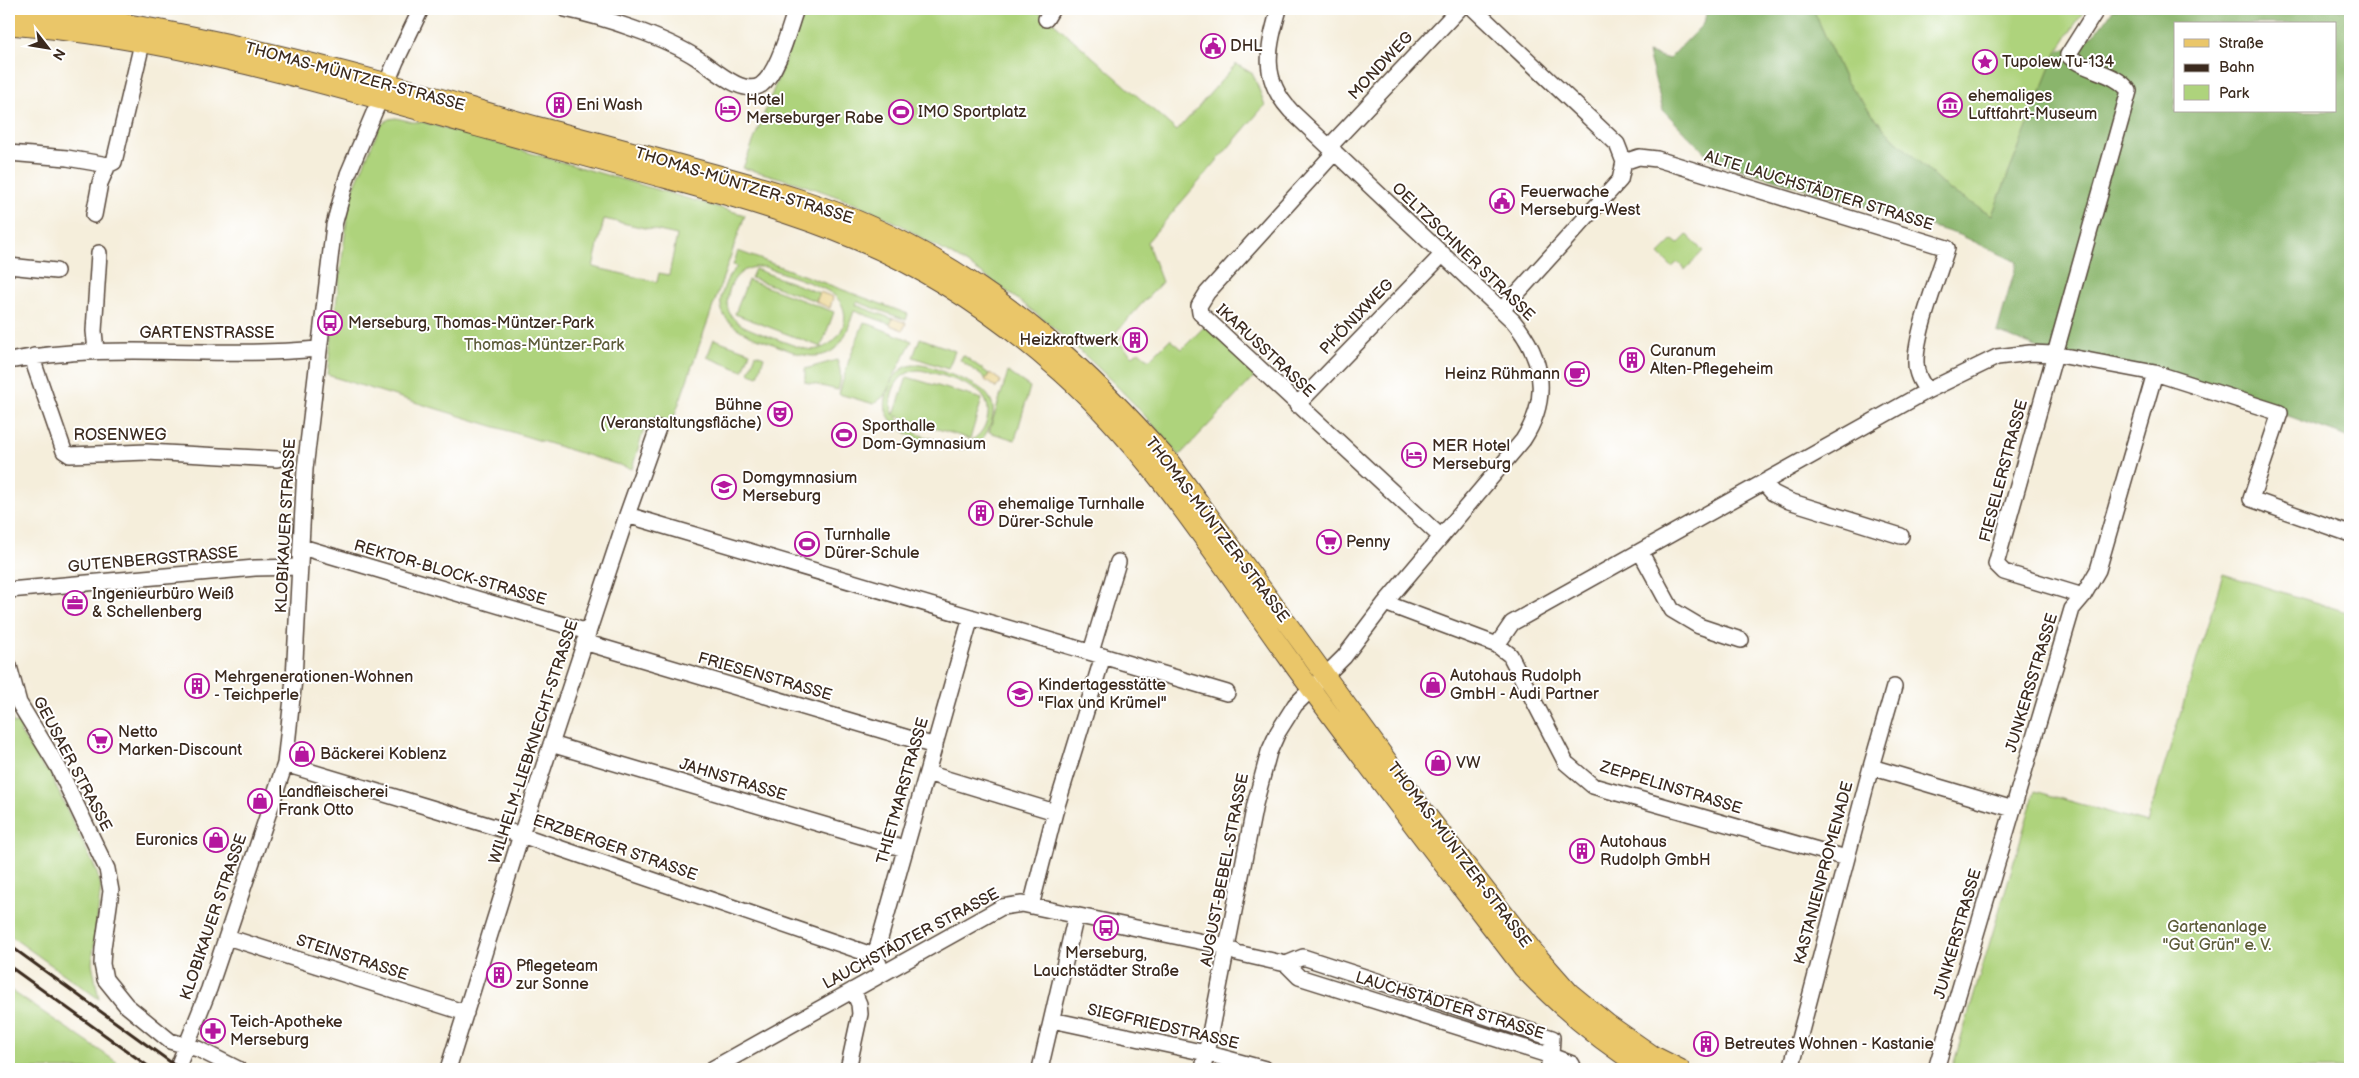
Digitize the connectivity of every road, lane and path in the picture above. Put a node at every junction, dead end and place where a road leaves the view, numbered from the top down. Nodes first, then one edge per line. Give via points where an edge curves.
1 (20, 9) edge
2 (421, 9) edge
3 (565, 9) edge
4 (796, 9) edge
5 (1279, 9) edge
6 (1459, 9) edge
7 (1474, 9) edge
8 (2097, 9) edge
9 (9, 25) edge
10 (140, 52) dead end
11 (384, 91) junction
12 (1332, 150) junction
13 (9, 153) edge
14 (1624, 162) junction
15 (111, 164) junction
16 (94, 214) dead end
17 (99, 254) dead end
18 (1443, 254) junction
19 (9, 266) edge
20 (56, 271) dead end
21 (1502, 310) junction
22 (318, 349) junction
23 (96, 351) junction
24 (2054, 354) junction
25 (34, 356) junction
26 (9, 361) edge
27 (1069, 368) junction
28 (2155, 373) junction
29 (1927, 392) junction
30 (1297, 405) junction
31 (658, 428) dead end
32 (277, 459) tunnel mouth
33 (1764, 482) junction
34 (627, 515) junction
35 (2350, 534) edge
36 (1901, 536) dead end
37 (1441, 537) junction
38 (302, 547) junction
39 (1640, 553) junction
40 (1118, 562) dead end
41 (300, 567) junction
42 (9, 590) edge
43 (2083, 596) junction
44 (1385, 602) junction
45 (971, 617) junction
46 (586, 637) junction
47 (1741, 640) dead end
48 (1497, 645) junction
49 (1097, 654) junction
50 (9, 666) edge
51 (1325, 676) junction
52 (1894, 687) dead end
53 (1311, 690) junction
54 (1226, 693) dead end
55 (551, 744) junction
56 (935, 746) junction
57 (285, 764) junction
58 (1871, 767) junction
59 (927, 773) junction
60 (2013, 809) junction
61 (1055, 812) junction
62 (521, 834) junction
63 (905, 849) junction
64 (1846, 858) junction
65 (1031, 906) junction
66 (1076, 915) junction
67 (227, 936) junction
68 (1227, 948) junction
69 (875, 956) junction
70 (1286, 964) junction
71 (884, 972) junction
72 (852, 990) junction
73 (466, 1014) junction
74 (1052, 1020) junction
75 (185, 1047) junction
76 (1206, 1053) junction
77 (1549, 1063) edge
78 (176, 1069) edge
79 (238, 1069) edge
80 (448, 1069) edge
81 (712, 1069) edge
82 (848, 1069) edge
83 (1040, 1069) edge
84 (1203, 1069) edge
85 (1265, 1069) edge
86 (1574, 1069) edge
87 (1644, 1069) edge
88 (1680, 1069) edge
89 (1791, 1069) edge
90 (1936, 1069) edge

1 - 11 main road, THOMAS-MÜNTZER-STRASSE via 198,37
2 - 11 street, KLOBIKAUER STRASSE
3 - 4 street via 610,21 680,49 703,61 726,79 748,88 761,85 770,74
5 - 12 street, OELTZSCHNER STRASSE via 1269,49 1273,84 1285,105
6 - 12 street, MONDWEG
7 - 14 street via 1618,144
8 - 24 street via 2068,55 2076,64 2122,81 2129,91
9 - 11 main road, THOMAS-MÜNTZER-STRASSE via 196,54
10 - 15 street
11 - 22 street, KLOBIKAUER STRASSE via 339,198
11 - 27 main road, THOMAS-MÜNTZER-STRASSE via 491,114 728,177 835,210 902,241 946,266 1024,318 1046,347
12 - 18 street, OELTZSCHNER STRASSE
12 - 30 street, IKARUSSTRASSE via 1199,306 1206,320
13 - 15 street
14 - 21 street via 1620,180
14 - 29 street, ALTE LAUCHSTÄDTER STRASSE via 1639,157 1657,159 1947,248 1925,320 1916,363 1918,377
15 - 16 street via 100,182
17 - 23 street via 94,331
18 - 21 street, OELTZSCHNER STRASSE
18 - 30 street, PHÖNIXWEG
19 - 20 street
21 - 37 street, OELTZSCHNER STRASSE via 1522,332 1536,358 1540,392 1537,411 1523,440
22 - 23 street, GARTENSTRASSE via 222,353
22 - 38 street, KLOBIKAUER STRASSE via 300,460
23 - 25 street, GARTENSTRASSE
24 - 28 street
24 - 29 street via 1997,357
24 - 43 street, FIESELERSTRASSE via 1996,564 2004,572
25 - 26 street, GARTENSTRASSE
25 - 32 street, ROSENWEG via 64,451 70,455 147,452
27 - 51 main road, THOMAS-MÜNTZER-STRASSE via 1124,410 1169,461
27 - 53 main road, THOMAS-MÜNTZER-STRASSE via 1156,473
28 - 35 street via 2280,413 2251,499
28 - 43 street, JUNKERSSTRASSE via 2098,570
29 - 33 street
30 - 37 street, IKARUSSTRASSE
31 - 34 street, WILHELM-LIEBKNECHT-STRASSE
33 - 36 street via 1773,493 1789,501
33 - 39 street
34 - 45 street
34 - 46 street, WILHELM-LIEBKNECHT-STRASSE
37 - 44 street, OELTZSCHNER STRASSE
38 - 41 street, KLOBIKAUER STRASSE
38 - 46 street, REKTOR-BLOCK-STRASSE
39 - 47 street via 1672,610 1699,626
39 - 48 street via 1512,623
40 - 49 street
41 - 42 street, GUTENBERGSTRASSE via 255,568
41 - 57 street, KLOBIKAUER STRASSE via 294,679
43 - 60 street, JUNKERSSTRASSE via 2072,609
44 - 48 street, ZEPPELINSTRASSE
44 - 51 street, OELTZSCHNER STRASSE via 1357,641
45 - 49 street
45 - 56 street, THIETMARSTRASSE
46 - 55 street, WILHELM-LIEBKNECHT-STRASSE
46 - 56 street, FRIESENSTRASSE
48 - 64 street, ZEPPELINSTRASSE via 1510,655 1566,763 1593,786
49 - 54 street
49 - 61 street
50 - 75 street, GEUSAER STRASSE via 22,710 58,767 108,869 111,891 103,948 105,980 154,1030
51 - 53 street, OELTZSCHNER STRASSE
51 - 88 main road, THOMAS-MÜNTZER-STRASSE via 1432,822 1563,985 1633,1042
52 - 58 street, KASTANIENPROMENADE
53 - 68 street, AUGUST-BEBEL-STRASSE via 1286,717 1269,752 1255,804
53 - 87 main road, THOMAS-MÜNTZER-STRASSE via 1523,968 1585,1028
55 - 62 street, WILHELM-LIEBKNECHT-STRASSE
55 - 63 street, JAHNSTRASSE
56 - 59 street, THIETMARSTRASSE
57 - 62 street, ERZBERGER STRASSE
57 - 67 street, KLOBIKAUER STRASSE
58 - 60 street
58 - 64 street, KASTANIENPROMENADE
59 - 61 street
59 - 63 street, THIETMARSTRASSE
60 - 90 street, JUNKERSTRASSE
61 - 65 street
62 - 69 street, ERZBERGER STRASSE
62 - 73 street, WILHELM-LIEBKNECHT-STRASSE
63 - 69 street, THIETMARSTRASSE
64 - 89 street, KASTANIENPROMENADE
65 - 66 street, LAUCHSTÄDTER STRASSE
65 - 71 street, LAUCHSTÄDTER STRASSE via 1014,904 1002,907
66 - 68 street, LAUCHSTÄDTER STRASSE
66 - 74 street
67 - 73 street, STEINSTRASSE
67 - 75 street, KLOBIKAUER STRASSE
68 - 70 street, LAUCHSTÄDTER STRASSE
68 - 76 street, AUGUST-BEBEL-STRASSE
69 - 71 street
70 - 77 street, LAUCHSTÄDTER STRASSE via 1299,977
70 - 77 street, LAUCHSTÄDTER STRASSE via 1303,957 1552,1038
71 - 72 street, LAUCHSTÄDTER STRASSE
72 - 81 street, LAUCHSTÄDTER STRASSE
72 - 82 street via 860,1014
73 - 80 street, WILHELM-LIEBKNECHT-STRASSE
74 - 76 street, SIEGFRIEDSTRASSE
74 - 83 street
75 - 78 street, KLOBIKAUER STRASSE
75 - 79 street, GEUSAER STRASSE via 198,1049
76 - 84 street, AUGUST-BEBEL-STRASSE
76 - 85 street, SIEGFRIEDSTRASSE
77 - 86 street via 1572,1064

